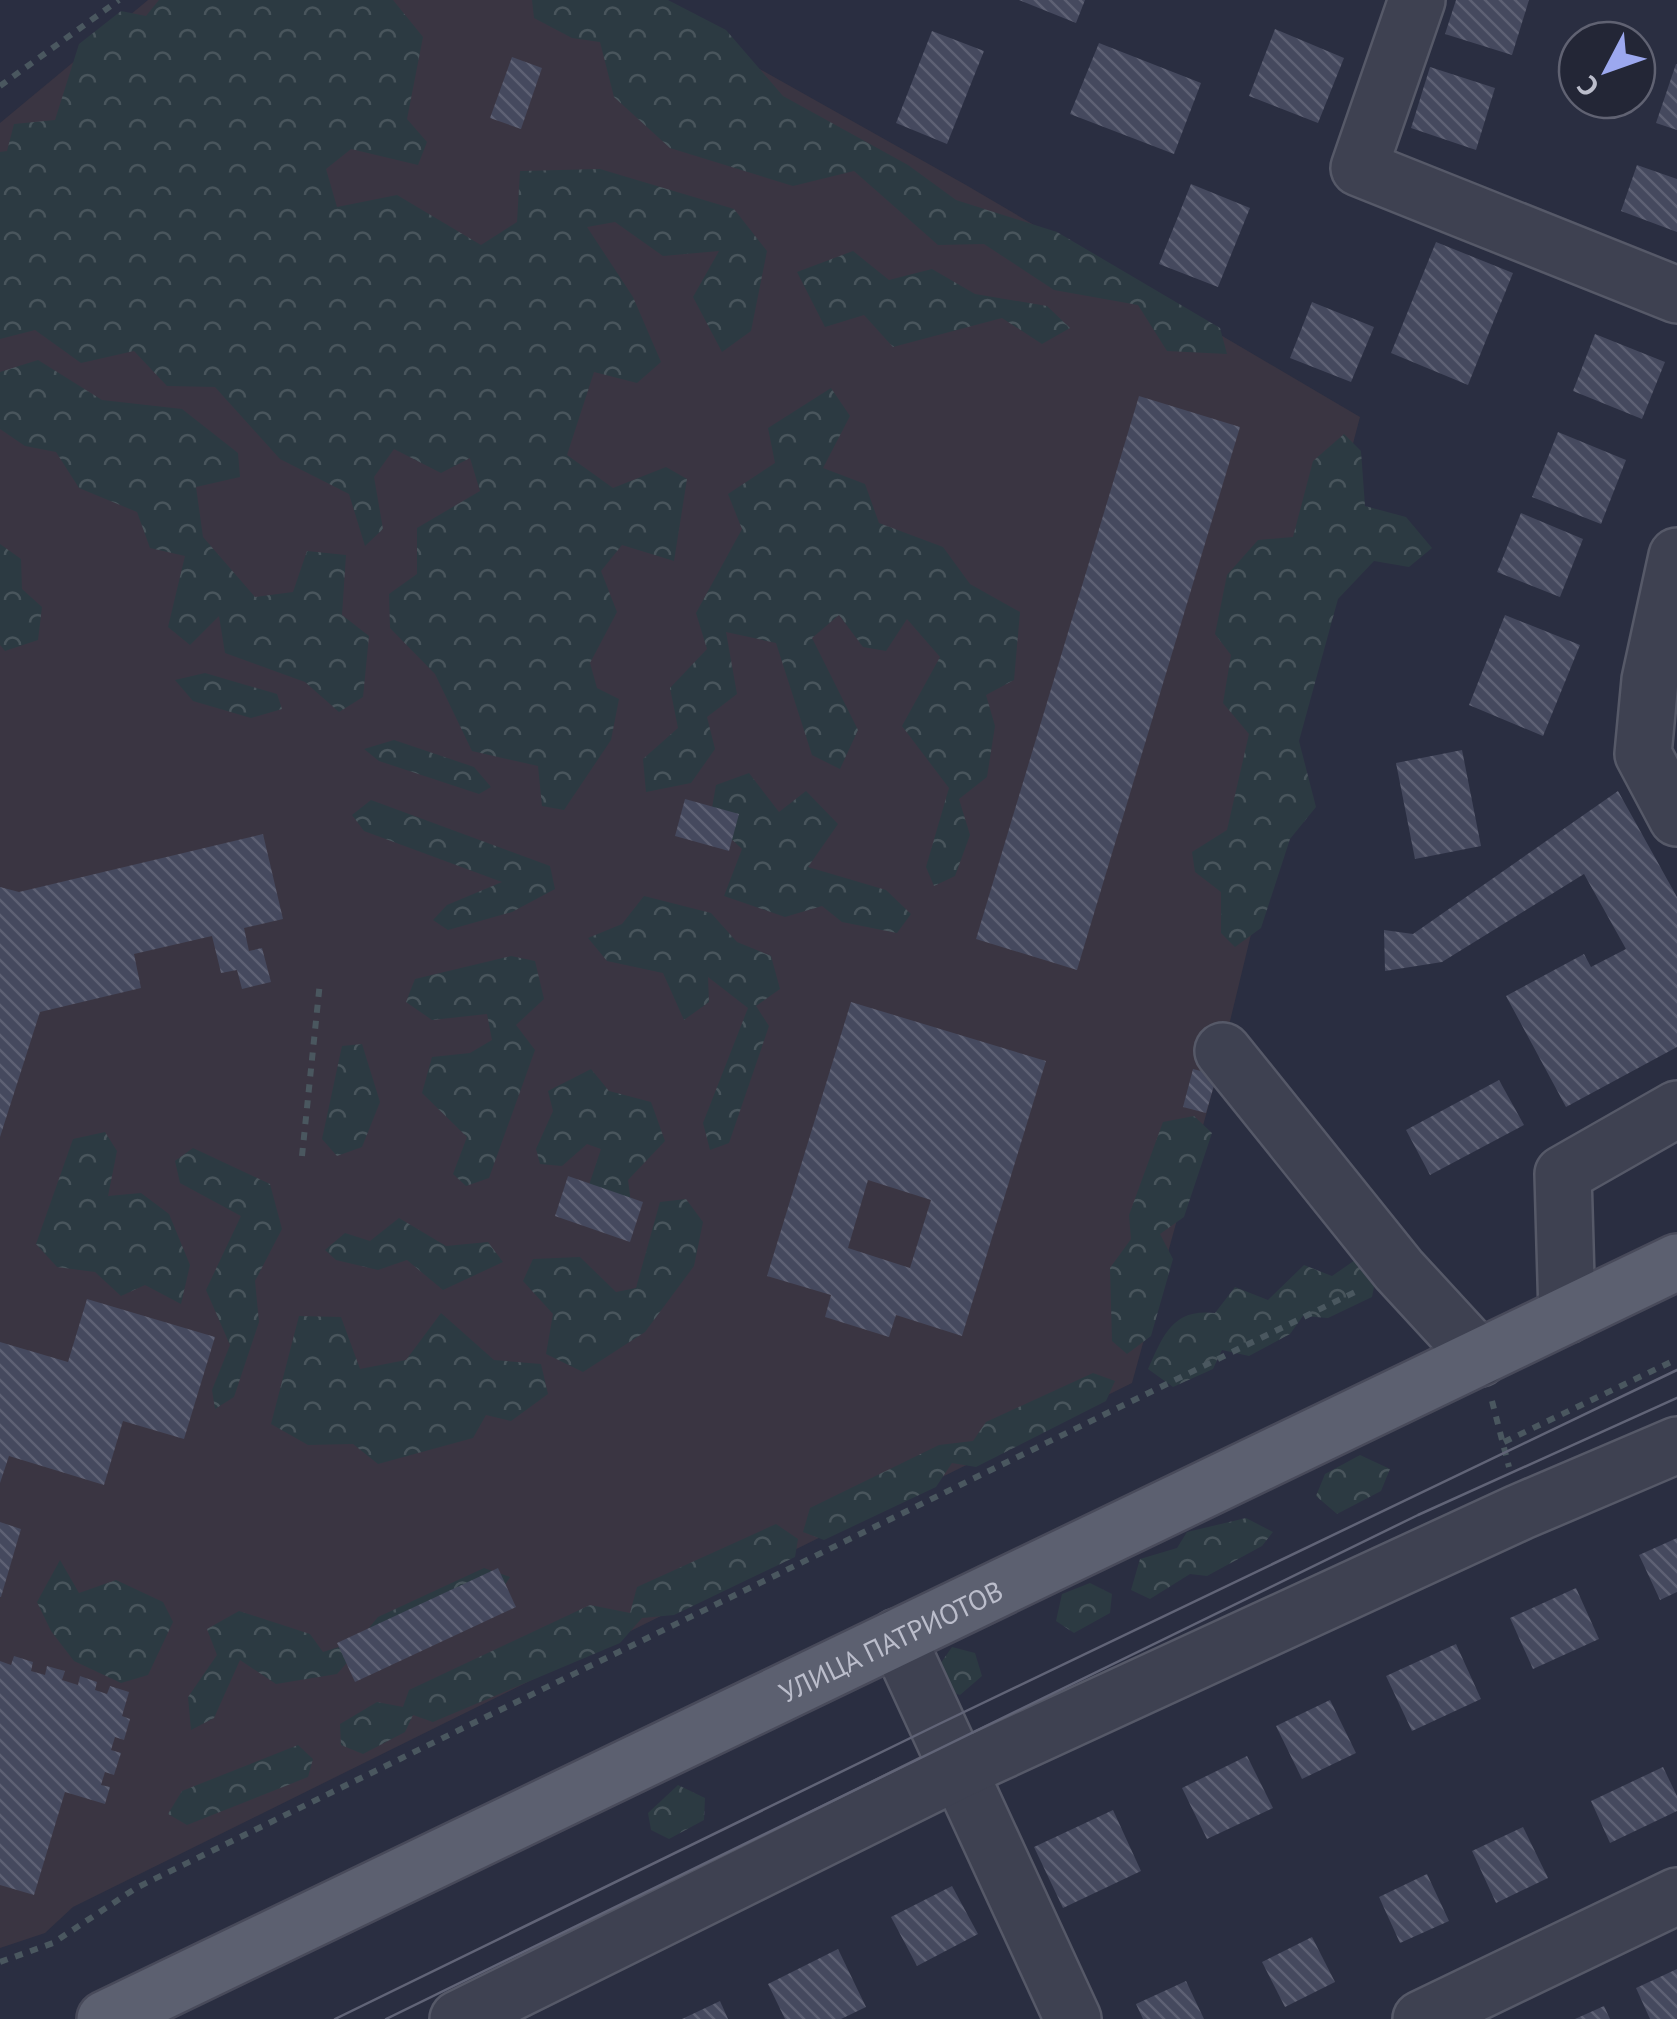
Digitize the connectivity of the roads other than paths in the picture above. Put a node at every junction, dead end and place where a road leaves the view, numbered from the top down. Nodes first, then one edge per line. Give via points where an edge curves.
1 (1417, 0) edge
2 (1677, 295) edge
3 (1677, 556) edge
4 (1664, 668) edge
5 (1677, 818) edge
6 (1223, 1051) dead end
7 (1677, 1110) edge
8 (1677, 1262) edge
9 (1567, 1315) junction
10 (1480, 1358) junction
11 (1677, 1445) edge
12 (897, 1637) junction
13 (958, 1771) junction
14 (1677, 1896) edge
15 (106, 2019) edge
16 (458, 2019) edge
17 (1074, 2019) edge
18 (1421, 2019) edge

1 - 2 street via 1359,168
3 - 4 street
4 - 5 street via 1643,754
6 - 10 street via 1399,1270
7 - 9 street via 1562,1174
8 - 9 main road, УЛИЦА ПАТРИОТОВ
9 - 10 main road, УЛИЦА ПАТРИОТОВ
10 - 12 main road, УЛИЦА ПАТРИОТОВ
11 - 13 street
12 - 13 street
12 - 15 main road, УЛИЦА ПАТРИОТОВ
13 - 16 street
13 - 17 street
14 - 18 street

